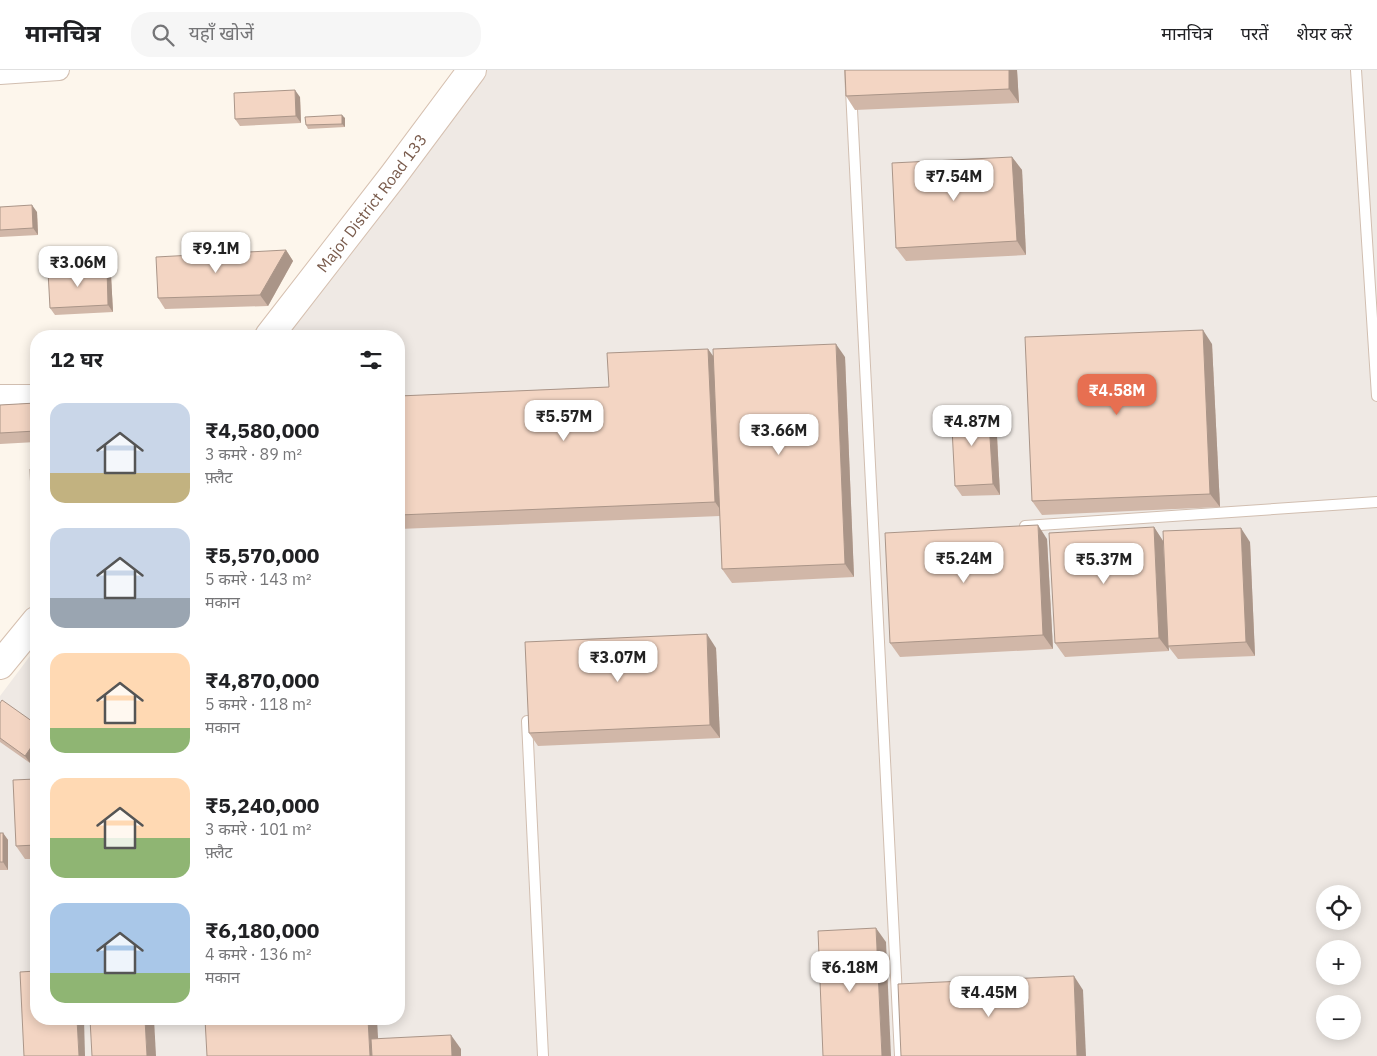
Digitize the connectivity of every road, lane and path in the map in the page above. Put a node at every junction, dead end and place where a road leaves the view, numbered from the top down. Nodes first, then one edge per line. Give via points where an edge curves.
1 (59, 70) edge
2 (472, 70) edge
3 (850, 70) edge
4 (1356, 70) edge
5 (0, 74) edge
6 (274, 330) edge
7 (30, 395) edge
8 (0, 396) edge
9 (1377, 396) edge
10 (1377, 502) edge
11 (1016, 527) edge
12 (30, 628) edge
13 (0, 665) edge
14 (527, 720) edge
15 (544, 1056) edge
16 (900, 1056) edge

1 - 5 street
2 - 6 main road, Major District Road 133
3 - 16 lane via 879,535
4 - 9 lane
7 - 8 street
10 - 11 lane
12 - 13 main road
14 - 15 lane

